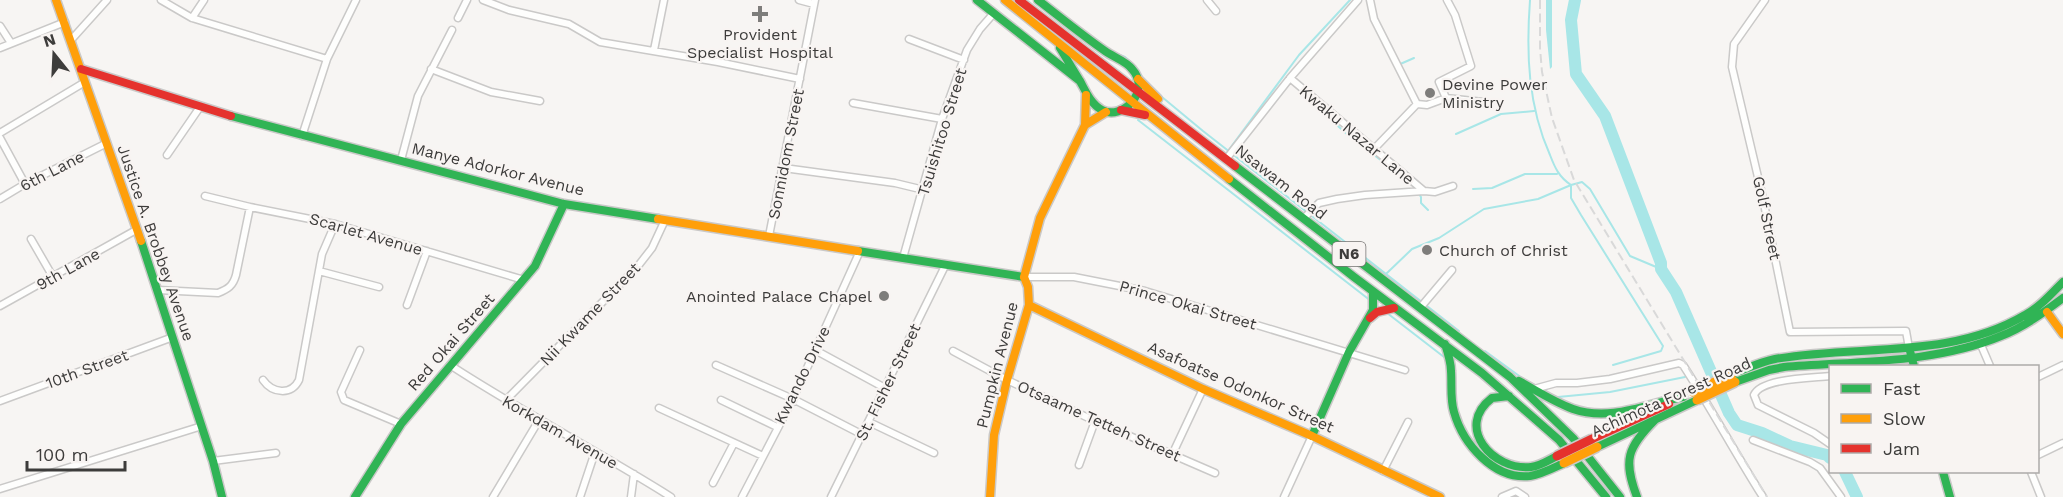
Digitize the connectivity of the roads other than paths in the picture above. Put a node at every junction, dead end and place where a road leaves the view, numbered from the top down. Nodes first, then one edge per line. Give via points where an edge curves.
1 (56, 0) edge
2 (107, 0) edge
3 (161, 0) edge
4 (204, 0) edge
5 (356, 0) edge
6 (467, 0) edge
7 (483, 0) edge
8 (664, 0) edge
9 (799, 0) edge
10 (978, 0) edge
11 (1005, 0) edge
12 (1019, 0) edge
13 (1038, 0) edge
14 (1207, 0) edge
15 (1358, 0) edge
16 (1370, 0) edge
17 (1447, 0) edge
18 (1765, 0) edge
19 (814, 2) edge
20 (1216, 11) dead end
21 (994, 13) junction
22 (192, 18) junction
23 (458, 18) dead end
24 (65, 22) junction
25 (0, 26) edge
26 (452, 30) dead end
27 (1051, 36) junction
28 (909, 39) dead end
29 (71, 40) junction
30 (11, 43) junction
31 (0, 48) edge
32 (654, 50) junction
33 (327, 59) junction
34 (964, 60) junction
35 (81, 69) junction
36 (431, 69) junction
37 (1290, 78) junction
38 (800, 79) junction
39 (1138, 79) junction
40 (1080, 81) junction
41 (85, 82) junction
42 (1139, 93) junction
43 (1086, 94) junction
44 (1446, 98) junction
45 (540, 101) dead end
46 (1132, 102) junction
47 (1483, 102) dead end
48 (854, 103) dead end
49 (1417, 104) junction
50 (200, 107) junction
51 (1121, 110) junction
52 (1106, 112) junction
53 (1149, 116) junction
54 (942, 119) junction
55 (1084, 125) junction
56 (0, 133) edge
57 (1193, 133) junction
58 (302, 136) junction
59 (0, 138) edge
60 (105, 144) junction
61 (1374, 149) junction
62 (167, 155) dead end
63 (1227, 158) junction
64 (401, 160) junction
65 (784, 168) junction
66 (25, 184) junction
67 (1453, 186) dead end
68 (924, 189) junction
69 (1424, 191) junction
70 (205, 196) dead end
71 (0, 199) edge
72 (564, 204) junction
73 (250, 207) junction
74 (1304, 218) junction
75 (665, 219) junction
76 (334, 224) junction
77 (136, 230) junction
78 (769, 236) junction
79 (31, 239) dead end
80 (427, 251) junction
81 (860, 251) junction
82 (903, 258) junction
83 (945, 266) junction
84 (1452, 270) dead end
85 (319, 272) junction
86 (53, 277) junction
87 (1023, 277) junction
88 (524, 280) junction
89 (2063, 282) edge
90 (379, 288) dead end
91 (158, 290) junction
92 (1374, 292) junction
93 (2063, 298) edge
94 (407, 305) dead end
95 (1029, 305) junction
96 (0, 306) edge
97 (1394, 308) junction
98 (1420, 308) junction
99 (2047, 312) junction
100 (1369, 318) junction
101 (2063, 334) edge
102 (173, 337) junction
103 (1445, 344) junction
104 (1981, 345) junction
105 (360, 350) dead end
106 (815, 350) junction
107 (953, 351) dead end
108 (1349, 352) junction
109 (1912, 359) edge
110 (450, 365) junction
111 (716, 365) dead end
112 (1990, 365) edge
113 (2063, 365) edge
114 (1405, 370) dead end
115 (1507, 375) junction
116 (1829, 376) edge
117 (2039, 376) edge
118 (263, 380) dead end
119 (1007, 380) junction
120 (885, 388) junction
121 (1203, 389) junction
122 (1533, 389) junction
123 (1509, 396) junction
124 (1695, 396) junction
125 (1683, 397) junction
126 (793, 399) junction
127 (721, 400) dead end
128 (0, 401) edge
129 (505, 401) junction
130 (659, 408) dead end
131 (539, 420) junction
132 (1655, 420) junction
133 (1095, 421) junction
134 (869, 422) junction
135 (1408, 422) dead end
136 (401, 424) junction
137 (202, 426) junction
138 (777, 427) junction
139 (863, 435) junction
140 (1312, 436) junction
141 (1753, 440) dead end
142 (734, 443) junction
143 (1594, 443) junction
144 (1829, 443) edge
145 (2063, 443) edge
146 (596, 452) junction
147 (276, 453) dead end
148 (934, 453) dead end
149 (1172, 454) junction
150 (2039, 454) edge
151 (763, 456) junction
152 (1561, 459) junction
153 (213, 461) junction
154 (1078, 465) dead end
155 (1383, 471) junction
156 (1215, 473) dead end
157 (1944, 473) edge
158 (2032, 473) edge
159 (634, 474) junction
160 (712, 483) dead end
161 (0, 489) edge
162 (222, 497) edge
163 (355, 497) edge
164 (493, 497) edge
165 (580, 497) edge
166 (631, 497) edge
167 (671, 497) edge
168 (742, 497) edge
169 (831, 497) edge
170 (990, 497) edge
171 (1284, 497) edge
172 (1440, 497) edge
173 (1502, 497) edge
174 (1525, 497) edge
175 (1606, 497) edge
176 (1620, 497) edge
177 (1636, 497) edge
178 (1763, 497) edge
179 (1841, 497) edge
180 (1950, 497) edge
181 (2041, 497) edge

1 - 24 main road, Justice A. Brobbey Avenue
2 - 29 street
3 - 22 street
4 - 22 street
5 - 33 street
6 - 23 street
7 - 32 street via 569,24 600,42
8 - 32 street
9 - 19 street
10 - 21 main road
11 - 27 main road, Nsawam Road / N6
12 - 42 main road, Nsawam Road / N6
13 - 39 main road via 1107,53 1127,63
14 - 20 street
15 - 37 street
16 - 49 street via 1374,19
17 - 44 street via 1471,64 1439,82
18 - 109 street, Golf Street via 1737,38 1732,67 1790,332 1906,331
19 - 38 street, Sonnidom Street
21 - 34 street, Tsuishitoo Street via 980,29
21 - 40 main road
22 - 33 street
24 - 29 main road, Justice A. Brobbey Avenue
24 - 30 street
25 - 30 street
26 - 36 street
27 - 40 main road
27 - 46 main road, Nsawam Road / N6
28 - 34 street
29 - 35 main road, Justice A. Brobbey Avenue
30 - 31 street
32 - 38 street
33 - 58 street
34 - 54 street, Tsuishitoo Street
35 - 41 main road, Justice A. Brobbey Avenue
35 - 50 main road, Manye Adorkor Avenue
36 - 45 street via 491,92
36 - 64 street via 418,96
37 - 61 street, Kwaku Nazar Lane
37 - 63 street
38 - 65 street, Sonnidom Street
39 - 42 main road
39 - 57 main road
40 - 43 main road
41 - 56 street
41 - 60 main road, Justice A. Brobbey Avenue
42 - 46 main road
42 - 57 main road, Nsawam Road / N6
43 - 52 main road
43 - 55 main road
44 - 47 street
44 - 49 street via 1427,105
46 - 51 main road
46 - 53 main road, Nsawam Road / N6
48 - 54 street
49 - 61 street
50 - 58 main road, Manye Adorkor Avenue
50 - 62 street
51 - 52 main road
51 - 53 main road
52 - 55 main road
53 - 92 main road, Nsawam Road / N6
54 - 68 street, Tsuishitoo Street
55 - 87 main road via 1040,218
57 - 63 main road, Nsawam Road / N6
58 - 64 main road, Manye Adorkor Avenue
59 - 66 street
60 - 66 street, 6th Lane
60 - 77 main road, Justice A. Brobbey Avenue
61 - 69 street, Kwaku Nazar Lane
63 - 74 main road, Nsawam Road / N6
64 - 72 main road, Manye Adorkor Avenue
65 - 68 street
65 - 78 street, Sonnidom Street
66 - 71 street, 6th Lane
67 - 69 street via 1437,192
68 - 82 street, Tsuishitoo Street
69 - 74 street via 1319,203
70 - 73 street, Scarlet Avenue
72 - 75 main road, Manye Adorkor Avenue
72 - 88 main road, Red Okai Street via 535,266
73 - 76 street, Scarlet Avenue
73 - 91 street via 234,284 219,293
74 - 98 main road, Nsawam Road / N6
75 - 78 main road, Manye Adorkor Avenue
75 - 129 street, Nii Kwame Street via 652,248 638,266
76 - 80 street, Scarlet Avenue
76 - 85 street
77 - 86 street, 9th Lane
77 - 91 main road, Justice A. Brobbey Avenue
78 - 81 main road, Manye Adorkor Avenue
79 - 86 street
80 - 88 street, Scarlet Avenue
80 - 94 street
81 - 82 main road, Manye Adorkor Avenue
81 - 106 street, Kwando Drive
82 - 83 main road, Manye Adorkor Avenue
83 - 87 main road, Manye Adorkor Avenue
83 - 120 street, St. Fisher Street
84 - 98 street
85 - 90 street
85 - 118 street via 299,380 292,388 278,392
86 - 96 street, 9th Lane
87 - 95 main road, Pumpkin Avenue
87 - 108 street, Prince Okai Street via 1074,277 1145,291
88 - 110 main road, Red Okai Street
89 - 109 main road, Achimota Forest Road via 2044,302 2016,321
91 - 102 main road, Justice A. Brobbey Avenue
92 - 97 main road, Nsawam Road / N6
92 - 100 main road
93 - 99 main road, Achimota Forest Road
95 - 119 main road, Pumpkin Avenue
95 - 121 main road, Asafoatse Odonkor Street
97 - 100 main road
97 - 103 main road, Nsawam Road / N6
98 - 115 main road, Nsawam Road / N6
99 - 101 main road
99 - 104 main road, Achimota Forest Road via 2013,333
100 - 108 main road
102 - 128 street, 10th Street
102 - 137 main road, Justice A. Brobbey Avenue
103 - 123 main road, Nsawam Road / N6
103 - 152 main road, Achimota Forest Road via 1454,412 1478,453 1495,467 1515,475 1537,475
104 - 109 main road, Achimota Forest Road
104 - 112 street
105 - 136 street via 342,397
106 - 120 street
106 - 126 street, Kwando Drive
107 - 119 street, Otsaame Tetteh Street
108 - 114 street, Prince Okai Street
108 - 140 main road
109 - 124 main road, Achimota Forest Road, bridge via 1784,367 1733,378
110 - 129 street, Korkdam Avenue
110 - 136 main road, Red Okai Street
111 - 126 street
113 - 117 street
115 - 122 main road
115 - 176 main road, Nsawam Road / N6 via 1566,430
116 - 144 street via 1769,383 1754,395 1758,405
119 - 133 street, Otsaame Tetteh Street
119 - 170 main road, Pumpkin Avenue via 994,435
120 - 134 street, St. Fisher Street
121 - 140 main road, Asafoatse Odonkor Street
121 - 149 street
122 - 125 main road via 1569,409 1600,415
122 - 178 street via 1556,383 1615,379 1679,363 1710,405
123 - 152 main road, Achimota Forest Road via 1497,394 1480,412 1475,425 1480,441 1514,467
123 - 175 main road, Nsawam Road / N6 via 1558,441
124 - 125 main road, Achimota Forest Road
124 - 132 main road, Achimota Forest Road
125 - 143 main road, Achimota Forest Road
126 - 138 street, Kwando Drive
126 - 139 street
127 - 138 street
129 - 131 street, Korkdam Avenue
130 - 142 street
131 - 146 street, Korkdam Avenue
131 - 164 street
132 - 143 main road, Achimota Forest Road
132 - 177 main road via 1629,450 1629,477
133 - 149 street, Otsaame Tetteh Street
133 - 154 street
134 - 139 street, St. Fisher Street
134 - 148 street
135 - 155 street
136 - 163 main road, Red Okai Street
137 - 153 main road, Justice A. Brobbey Avenue
137 - 161 street
138 - 151 street, Kwando Drive
139 - 169 street, St. Fisher Street
140 - 155 main road, Asafoatse Odonkor Street
140 - 171 street
141 - 179 street via 1820,468
142 - 151 street
142 - 160 street
143 - 152 main road, Achimota Forest Road, bridge
145 - 150 street
146 - 159 street, Korkdam Avenue
146 - 165 street
147 - 153 street
149 - 156 street, Otsaame Tetteh Street
151 - 168 street, Kwando Drive
153 - 162 main road, Justice A. Brobbey Avenue
155 - 172 main road, Asafoatse Odonkor Street
157 - 180 main road
158 - 181 street
159 - 166 street
159 - 167 street, Korkdam Avenue
173 - 174 street via 1516,491

